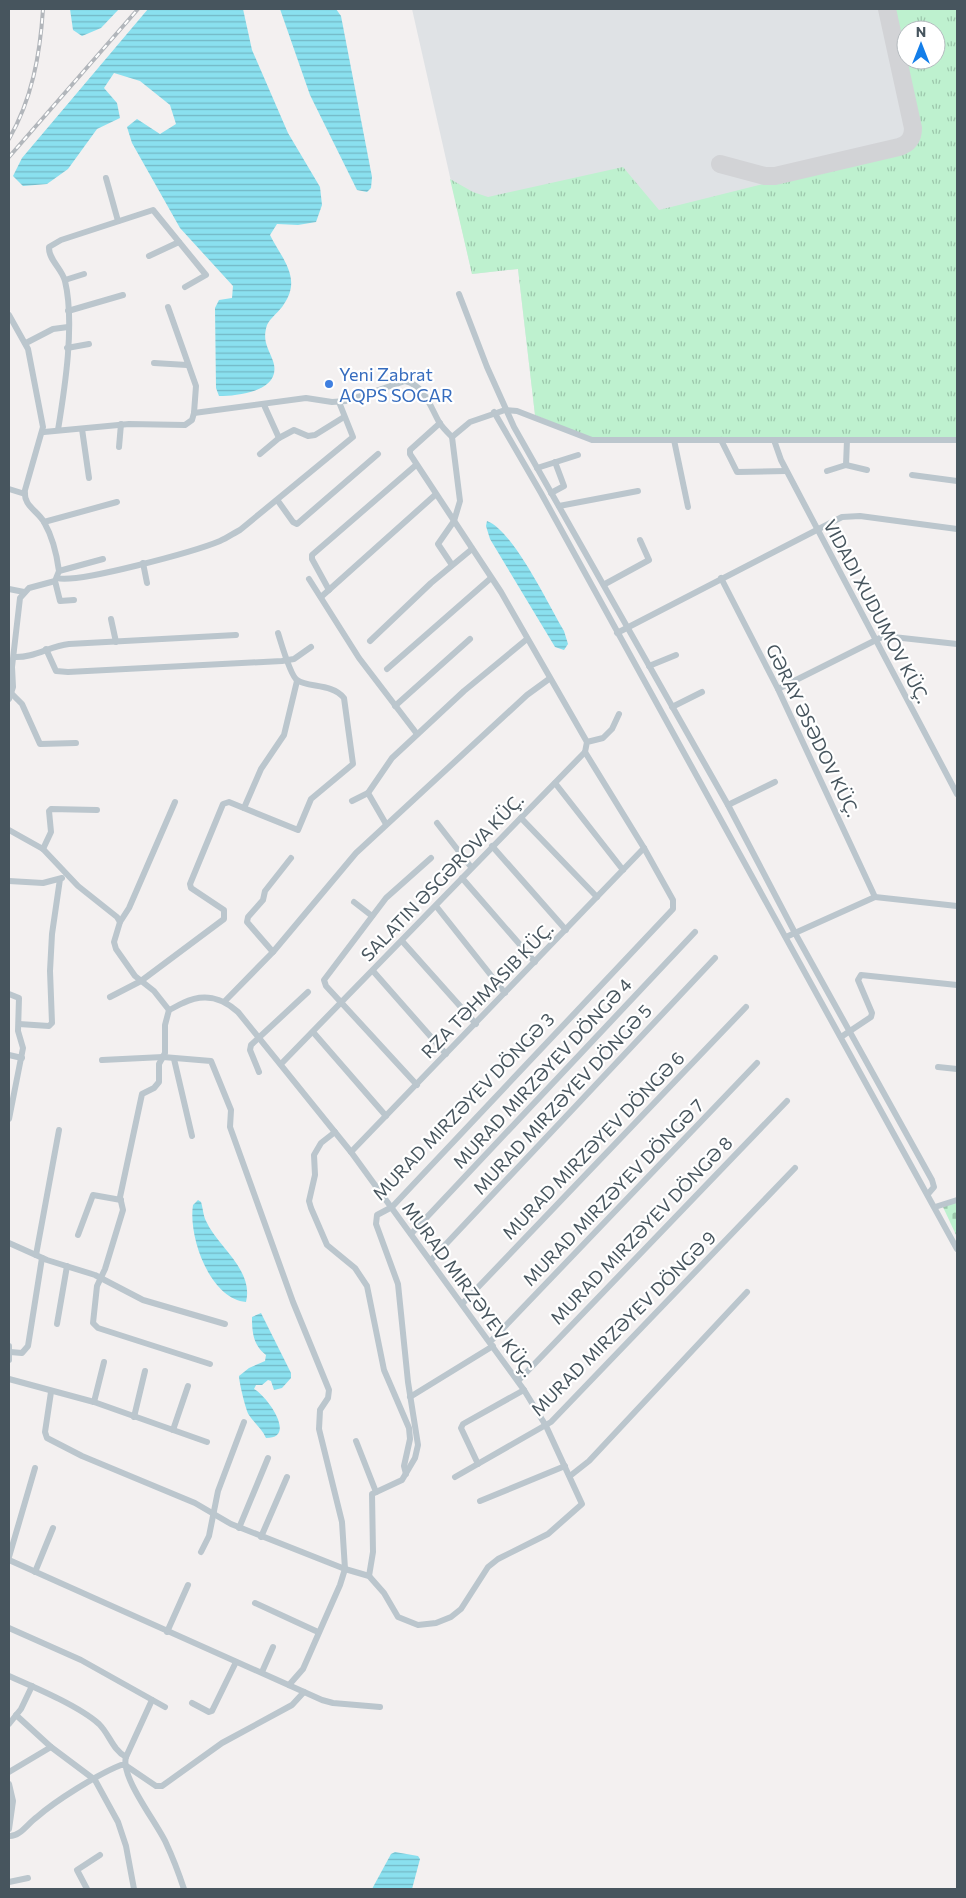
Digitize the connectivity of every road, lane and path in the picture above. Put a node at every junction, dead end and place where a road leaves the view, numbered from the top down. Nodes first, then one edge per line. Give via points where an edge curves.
1 (106, 178) dead end
2 (118, 221) junction
3 (180, 242) junction
4 (149, 256) dead end
5 (84, 274) dead end
6 (65, 280) junction
7 (185, 287) dead end
8 (459, 294) dead end
9 (123, 295) dead end
10 (168, 307) dead end
11 (68, 311) junction
12 (9, 315) edge
13 (68, 327) junction
14 (26, 343) junction
15 (89, 344) dead end
16 (67, 348) junction
17 (154, 363) dead end
18 (187, 365) junction
19 (339, 402) junction
20 (264, 405) junction
21 (505, 410) junction
22 (494, 412) junction
23 (194, 413) junction
24 (344, 417) junction
25 (440, 423) junction
26 (121, 424) junction
27 (82, 429) junction
28 (58, 430) junction
29 (44, 432) junction
30 (452, 437) junction
31 (278, 438) junction
32 (674, 440) junction
33 (721, 440) junction
34 (774, 440) junction
35 (847, 440) junction
36 (957, 440) edge
37 (120, 447) dead end
38 (260, 454) dead end
39 (378, 454) dead end
40 (578, 455) dead end
41 (555, 462) junction
42 (416, 465) junction
43 (846, 465) junction
44 (537, 468) junction
45 (867, 470) dead end
46 (786, 471) junction
47 (827, 471) dead end
48 (912, 475) dead end
49 (89, 478) dead end
50 (957, 481) edge
51 (9, 489) edge
52 (638, 491) dead end
53 (551, 493) junction
54 (25, 494) junction
55 (435, 495) junction
56 (278, 501) junction
57 (117, 502) dead end
58 (559, 506) junction
59 (688, 507) dead end
60 (454, 521) junction
61 (44, 522) junction
62 (816, 529) junction
63 (957, 529) edge
64 (640, 540) dead end
65 (472, 549) junction
66 (104, 559) dead end
67 (143, 563) junction
68 (452, 565) junction
69 (59, 571) junction
70 (491, 578) junction
71 (721, 578) junction
72 (56, 579) junction
73 (310, 579) dead end
74 (147, 583) dead end
75 (605, 584) junction
76 (9, 589) edge
77 (329, 590) junction
78 (24, 592) junction
79 (321, 597) junction
80 (74, 600) dead end
81 (111, 619) dead end
82 (627, 628) junction
83 (278, 633) dead end
84 (617, 633) junction
85 (236, 635) dead end
86 (470, 639) dead end
87 (527, 639) junction
88 (874, 639) junction
89 (370, 641) dead end
90 (116, 642) junction
91 (957, 644) edge
92 (312, 647) dead end
93 (46, 649) junction
94 (676, 655) dead end
95 (14, 657) junction
96 (288, 660) junction
97 (649, 666) junction
98 (10, 667) edge
99 (387, 669) dead end
100 (549, 679) junction
101 (297, 681) junction
102 (778, 689) junction
103 (702, 692) dead end
104 (10, 696) edge
105 (395, 706) junction
106 (672, 707) junction
107 (619, 714) dead end
108 (417, 734) junction
109 (587, 742) junction
110 (76, 743) dead end
111 (585, 752) junction
112 (700, 755) junction
113 (688, 761) junction
114 (775, 782) dead end
115 (555, 783) junction
116 (368, 793) junction
117 (957, 794) edge
118 (352, 801) dead end
119 (176, 802) dead end
120 (728, 805) junction
121 (244, 808) junction
122 (97, 810) dead end
123 (520, 818) junction
124 (437, 823) dead end
125 (386, 824) junction
126 (9, 830) edge
127 (492, 846) junction
128 (644, 848) junction
129 (43, 849) junction
130 (291, 858) dead end
131 (431, 858) dead end
132 (472, 867) junction
133 (623, 870) junction
134 (66, 873) junction
135 (462, 878) junction
136 (60, 879) junction
137 (9, 881) edge
138 (597, 897) junction
139 (875, 897) junction
140 (354, 902) dead end
141 (436, 906) junction
142 (957, 906) edge
143 (372, 916) junction
144 (120, 922) junction
145 (566, 930) junction
146 (695, 932) dead end
147 (795, 933) junction
148 (786, 937) junction
149 (402, 941) junction
150 (273, 952) junction
151 (715, 958) dead end
152 (535, 962) junction
153 (373, 971) junction
154 (142, 981) junction
155 (957, 986) edge
156 (308, 992) dead end
157 (505, 993) junction
158 (9, 994) edge
159 (110, 997) dead end
160 (225, 1001) junction
161 (341, 1002) junction
162 (746, 1007) dead end
163 (169, 1010) junction
164 (19, 1024) junction
165 (476, 1024) junction
166 (850, 1029) junction
167 (314, 1032) junction
168 (841, 1037) junction
169 (260, 1038) junction
170 (446, 1054) junction
171 (9, 1055) edge
172 (163, 1057) junction
173 (22, 1058) junction
174 (174, 1059) junction
175 (102, 1060) dead end
176 (757, 1063) dead end
177 (281, 1064) junction
178 (938, 1067) dead end
179 (957, 1069) edge
180 (259, 1072) dead end
181 (417, 1085) junction
182 (885, 1094) junction
183 (787, 1101) dead end
184 (875, 1101) junction
185 (386, 1116) junction
186 (9, 1120) edge
187 (59, 1130) dead end
188 (335, 1132) junction
189 (192, 1136) dead end
190 (351, 1152) junction
191 (796, 1168) dead end
192 (928, 1194) junction
193 (121, 1200) junction
194 (957, 1200) edge
195 (392, 1207) junction
196 (935, 1207) junction
197 (412, 1234) junction
198 (78, 1235) dead end
199 (10, 1244) edge
200 (957, 1248) edge
201 (9, 1252) edge
202 (36, 1255) junction
203 (42, 1258) junction
204 (431, 1260) junction
205 (67, 1266) junction
206 (101, 1278) junction
207 (746, 1292) dead end
208 (462, 1304) junction
209 (57, 1324) dead end
210 (226, 1324) dead end
211 (491, 1344) junction
212 (9, 1349) edge
213 (9, 1360) edge
214 (104, 1362) dead end
215 (210, 1364) dead end
216 (145, 1371) dead end
217 (9, 1379) edge
218 (518, 1381) junction
219 (188, 1386) dead end
220 (524, 1390) junction
221 (50, 1392) junction
222 (410, 1397) junction
223 (94, 1402) junction
224 (134, 1417) junction
225 (244, 1422) dead end
226 (546, 1426) junction
227 (173, 1430) junction
228 (356, 1441) dead end
229 (207, 1442) dead end
230 (268, 1458) dead end
231 (478, 1464) junction
232 (565, 1466) junction
233 (35, 1468) dead end
234 (406, 1474) junction
235 (570, 1476) junction
236 (287, 1477) dead end
237 (454, 1477) dead end
238 (376, 1492) junction
239 (480, 1501) dead end
240 (212, 1513) junction
241 (53, 1528) dead end
242 (239, 1528) junction
243 (261, 1537) junction
244 (201, 1552) dead end
245 (9, 1559) edge
246 (345, 1569) junction
247 (35, 1572) junction
248 (369, 1576) junction
249 (188, 1585) dead end
250 (255, 1603) dead end
251 (9, 1628) edge
252 (167, 1632) junction
253 (318, 1632) junction
254 (273, 1647) dead end
255 (236, 1662) junction
256 (262, 1672) junction
257 (9, 1676) edge
258 (289, 1685) junction
259 (32, 1686) junction
260 (304, 1692) junction
261 (152, 1700) junction
262 (192, 1703) dead end
263 (166, 1707) dead end
264 (380, 1707) dead end
265 (16, 1715) junction
266 (9, 1724) edge
267 (51, 1747) junction
268 (126, 1757) junction
269 (125, 1765) junction
270 (9, 1772) edge
271 (95, 1780) junction
272 (9, 1784) edge
273 (9, 1829) edge
274 (9, 1836) edge
275 (100, 1855) dead end
276 (28, 1878) dead end
277 (9, 1882) edge
278 (87, 1889) edge
279 (134, 1889) edge
280 (184, 1889) edge

1 - 2 street
2 - 3 street via 154,210
2 - 6 street via 49,247 49,254
3 - 4 street
3 - 7 street via 206,275
5 - 6 street
6 - 11 street
8 - 21 street
9 - 11 street
10 - 18 street
11 - 13 street
12 - 14 street
13 - 14 street via 53,329
13 - 16 street
14 - 29 street
15 - 16 street
16 - 28 street
17 - 18 street
18 - 23 street via 196,386
19 - 20 street via 306,398
19 - 24 street
19 - 25 street via 398,382 413,383 420,388
20 - 23 street
20 - 31 street
21 - 22 street
21 - 32 street via 517,411 592,440
21 - 44 street
22 - 30 street via 470,422
22 - 84 street
23 - 26 street via 192,420 185,425
24 - 31 street via 314,435 294,430
24 - 56 street via 353,437
25 - 30 street
25 - 42 street via 410,450
26 - 27 street
26 - 37 street
27 - 28 street
27 - 49 street
28 - 29 street
29 - 54 street
30 - 60 street via 460,501
31 - 38 street
32 - 33 street
32 - 59 street
33 - 34 street
33 - 46 street via 737,472
34 - 35 street
34 - 46 street, VIDADI XUDUMOV KÜÇ.
35 - 36 street
35 - 43 street
39 - 56 street via 297,524
40 - 41 street
41 - 44 street
41 - 53 street via 564,486
42 - 55 street
42 - 77 street via 312,555
43 - 45 street
43 - 47 street
44 - 53 street
46 - 62 street, VIDADI XUDUMOV KÜÇ.
48 - 50 street
51 - 54 street
52 - 58 street
53 - 58 street
54 - 61 street via 27,503
55 - 60 street
55 - 77 street
56 - 67 street via 220,541
57 - 61 street
58 - 75 street
60 - 65 street
60 - 68 street via 438,544
61 - 69 street
62 - 63 street via 842,517 860,516
62 - 71 street
62 - 88 street, VIDADI XUDUMOV KÜÇ.
64 - 75 street via 649,560
65 - 68 street
65 - 70 street
66 - 69 street
67 - 72 street via 70,580
67 - 74 street
68 - 89 street
69 - 72 street
70 - 87 street
70 - 99 street
71 - 82 street
71 - 102 street, GƏRAY ƏSƏDOV KÜÇ.
72 - 78 street
72 - 80 street via 60,601
73 - 79 street
75 - 82 street
76 - 78 street
77 - 79 street
78 - 95 street via 18,607
79 - 105 street
81 - 90 street
82 - 84 street
82 - 97 street
83 - 96 street
84 - 113 street
85 - 90 street
86 - 105 street
87 - 100 street
87 - 108 street
88 - 91 street via 891,635
88 - 102 street
88 - 117 street, VIDADI XUDUMOV KÜÇ.
90 - 93 street
92 - 96 street
93 - 95 street via 32,656
93 - 96 street via 53,668 61,672
94 - 97 street
95 - 98 street
96 - 101 street
97 - 106 street
98 - 104 street
100 - 109 street
100 - 125 street via 527,695
101 - 121 street via 284,735 262,769
101 - 121 street via 336,691 344,698 353,764 312,799 298,830
102 - 139 street, GƏRAY ƏSƏDOV KÜÇ.
103 - 106 street
104 - 110 street via 22,704 40,744
105 - 108 street
106 - 112 street
107 - 109 street via 603,738
108 - 116 street via 392,758
109 - 111 street
111 - 115 street
111 - 128 street, MURAD MIRZƏYEV DÖNGƏ 3
112 - 113 street
112 - 120 street
113 - 148 street
114 - 120 street
115 - 123 street
115 - 133 street
116 - 118 street
116 - 125 street
119 - 144 street
120 - 147 street
121 - 154 street via 230,802 223,804 190,880 191,888 224,910 224,919
122 - 129 street via 50,809 51,832
123 - 127 street
123 - 138 street
124 - 132 street
125 - 150 street via 356,853
126 - 129 street
127 - 132 street
127 - 145 street
128 - 133 street, RZA TƏHMASIB KÜÇ.
128 - 195 street, MURAD MIRZƏYEV DÖNGƏ 3 via 673,900 673,909
129 - 134 street
130 - 150 street via 247,922
131 - 143 street via 395,889
132 - 135 street
133 - 138 street, RZA TƏHMASIB KÜÇ.
134 - 136 street
134 - 144 street
135 - 141 street
135 - 152 street
136 - 137 street via 43,883
136 - 164 street via 52,934 52,1023 49,1026
138 - 145 street, RZA TƏHMASIB KÜÇ.
139 - 142 street
139 - 147 street
140 - 143 street
141 - 149 street
141 - 157 street
143 - 161 street via 324,980
144 - 154 street via 114,942 116,949
145 - 152 street, RZA TƏHMASIB KÜÇ.
146 - 197 street, MURAD MIRZƏYEV DÖNGƏ 4
147 - 148 street
147 - 166 street
148 - 168 street
149 - 153 street
149 - 165 street
150 - 160 street
151 - 204 street, MURAD MIRZƏYEV DÖNGƏ 5
152 - 157 street, RZA TƏHMASIB KÜÇ.
153 - 161 street
153 - 170 street
154 - 159 street
154 - 163 street
155 - 166 street via 862,975 858,980 872,1013
156 - 169 street
157 - 165 street, RZA TƏHMASIB KÜÇ.
158 - 164 street via 19,998
160 - 163 street via 195,998
160 - 169 street, MURAD MIRZƏYEV KÜÇ.
161 - 167 street
161 - 181 street
162 - 208 street, MURAD MIRZƏYEV DÖNGƏ 6
163 - 172 street
164 - 173 street
165 - 170 street, RZA TƏHMASIB KÜÇ.
166 - 168 street
166 - 182 street
167 - 177 street
167 - 185 street
168 - 184 street
169 - 177 street, MURAD MIRZƏYEV KÜÇ.
169 - 180 street via 250,1045
170 - 181 street, RZA TƏHMASIB KÜÇ.
171 - 173 street
172 - 174 street
172 - 175 street
172 - 193 street via 157,1085 142,1094
173 - 186 street
174 - 189 street
174 - 246 street via 211,1061 231,1110 230,1127 293,1302 329,1390 320,1410 320,1429 342,1522
176 - 211 street, MURAD MIRZƏYEV DÖNGƏ 7
177 - 188 street, MURAD MIRZƏYEV KÜÇ.
178 - 179 street
181 - 185 street, RZA TƏHMASIB KÜÇ.
182 - 184 street
182 - 192 street via 932,1180 934,1187
183 - 218 street, MURAD MIRZƏYEV DÖNGƏ 8
184 - 192 street
185 - 190 street, RZA TƏHMASIB KÜÇ.
187 - 202 street
188 - 190 street, MURAD MIRZƏYEV KÜÇ.
188 - 234 street via 320,1143 314,1155 315,1175 309,1201 327,1245 354,1268 367,1286 384,1370 409,1428
190 - 195 street, MURAD MIRZƏYEV KÜÇ.
191 - 226 street, MURAD MIRZƏYEV DÖNGƏ 9
192 - 196 street
193 - 198 street via 93,1195
193 - 206 street via 123,1210
194 - 196 street
195 - 197 street, MURAD MIRZƏYEV KÜÇ.
195 - 222 street, MURAD MIRZƏYEV DÖNGƏ 3 via 377,1215 376,1224 398,1284
196 - 200 street
197 - 204 street, MURAD MIRZƏYEV KÜÇ.
199 - 201 street
199 - 202 street
202 - 203 street
203 - 205 street
203 - 212 street via 28,1346 22,1353
204 - 208 street, MURAD MIRZƏYEV KÜÇ.
205 - 206 street
205 - 209 street
206 - 210 street via 143,1300
206 - 215 street via 96,1293 94,1326
207 - 235 street via 589,1461
208 - 211 street, MURAD MIRZƏYEV KÜÇ.
211 - 218 street, MURAD MIRZƏYEV KÜÇ.
211 - 222 street, MURAD MIRZƏYEV DÖNGƏ 7
212 - 213 street
214 - 223 street
216 - 224 street
217 - 221 street
218 - 220 street, MURAD MIRZƏYEV KÜÇ.
219 - 227 street
220 - 226 street, MURAD MIRZƏYEV KÜÇ.
220 - 231 street via 463,1424 461,1428
221 - 223 street
221 - 240 street via 47,1438
222 - 234 street, MURAD MIRZƏYEV DÖNGƏ 3 via 418,1445
223 - 224 street
224 - 227 street
225 - 240 street
226 - 231 street, MURAD MIRZƏYEV DÖNGƏ 9
226 - 232 street, MURAD MIRZƏYEV KÜÇ.
227 - 229 street
228 - 238 street
230 - 242 street
231 - 237 street, MURAD MIRZƏYEV DÖNGƏ 9
232 - 235 street, MURAD MIRZƏYEV KÜÇ.
232 - 239 street
233 - 245 street
234 - 238 street, MURAD MIRZƏYEV DÖNGƏ 3 via 398,1484
235 - 248 street, MURAD MIRZƏYEV KÜÇ. via 582,1504 536,1542 488,1567 461,1609 451,1617 418,1625 398,1617
236 - 243 street
238 - 248 street via 371,1498 373,1552
240 - 242 street
240 - 244 street via 209,1536
241 - 247 street
242 - 243 street
243 - 246 street
245 - 247 street
246 - 248 street
246 - 253 street
247 - 252 street
249 - 252 street
250 - 253 street
251 - 261 street via 81,1660
252 - 255 street
253 - 258 street via 303,1669
254 - 256 street
255 - 256 street
255 - 262 street via 212,1711
256 - 258 street
257 - 259 street
258 - 260 street
259 - 265 street
259 - 268 street via 99,1725 116,1750
260 - 264 street via 333,1703
260 - 269 street via 292,1705 222,1743 162,1786 156,1786
261 - 263 street
261 - 268 street
265 - 266 street
265 - 267 street
267 - 270 street
267 - 271 street
268 - 269 street
269 - 271 street via 117,1766
269 - 280 street via 166,1843
271 - 274 street via 37,1816 18,1835
271 - 279 street via 123,1838
272 - 273 street via 13,1812
275 - 278 street via 77,1870
276 - 277 street

